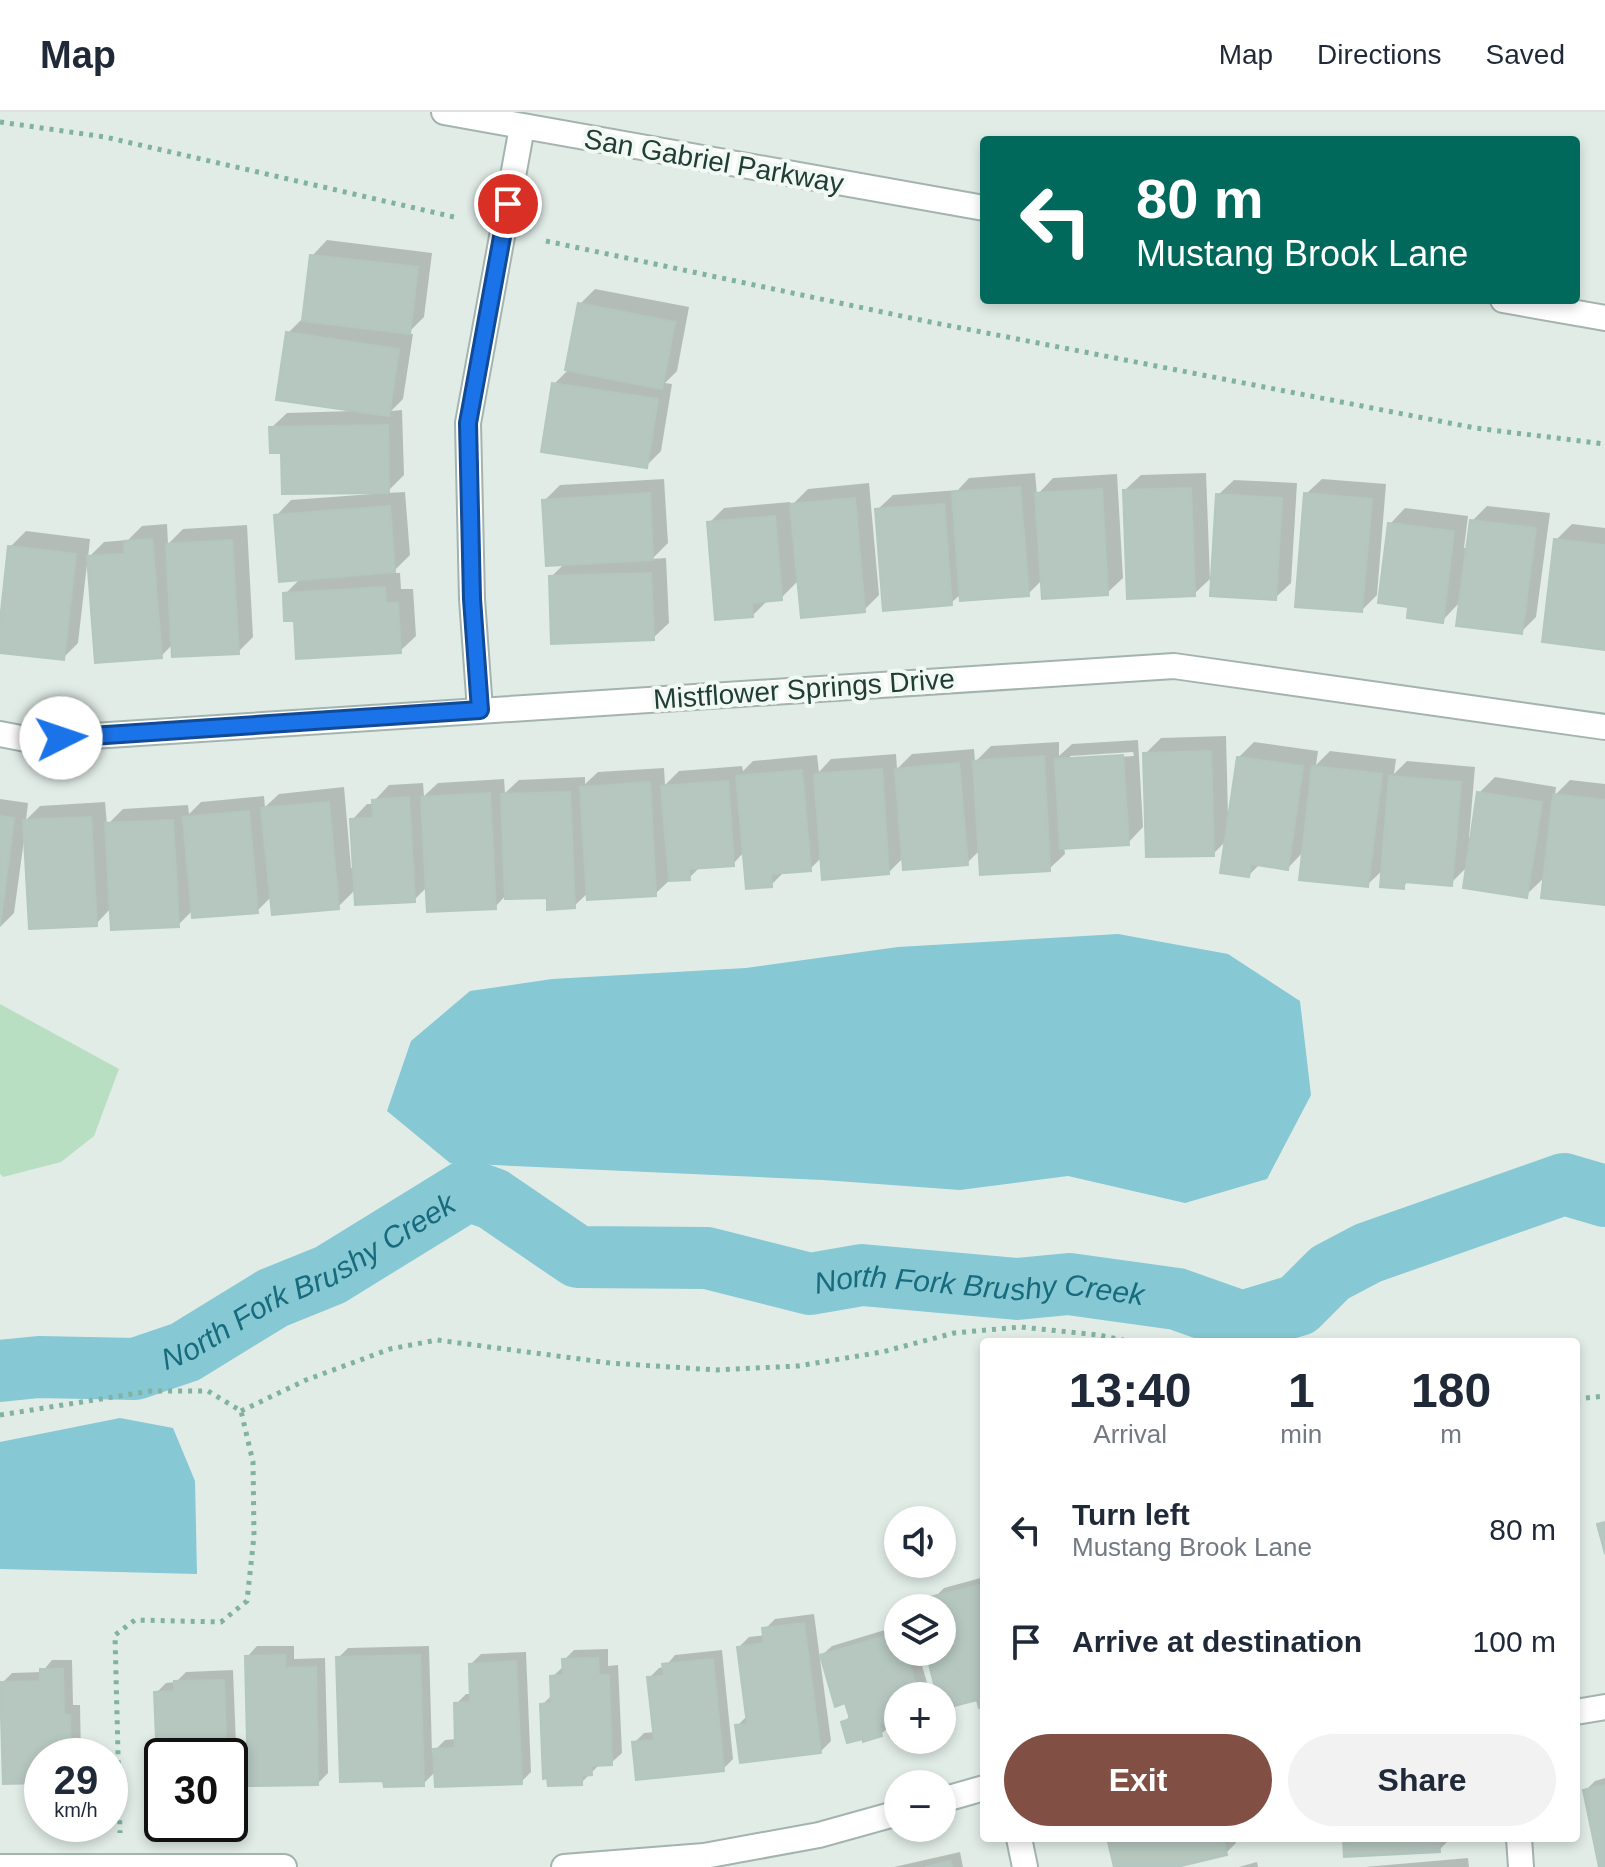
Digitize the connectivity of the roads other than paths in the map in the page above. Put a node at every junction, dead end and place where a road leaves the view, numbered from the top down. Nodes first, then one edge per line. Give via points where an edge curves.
1 (444, 112) edge
2 (522, 127) junction
3 (980, 207) edge
4 (1526, 304) edge
5 (1605, 318) edge
6 (480, 710) junction
7 (1605, 727) edge
8 (0, 734) edge
9 (1605, 1707) edge
10 (1580, 1711) edge
11 (980, 1789) edge
12 (956, 1796) edge
13 (884, 1817) edge
14 (1020, 1842) edge
15 (1519, 1842) edge
16 (0, 1867) edge
17 (101, 1867) edge
18 (284, 1867) edge
19 (564, 1867) edge
20 (1025, 1867) edge
21 (1521, 1867) edge

1 - 2 street, San Gabriel Parkway
2 - 3 street, San Gabriel Parkway
2 - 6 street via 468,423
4 - 5 street
6 - 7 street, Mistflower Springs Drive via 1174,666
6 - 8 street, Mistflower Springs Drive via 31,740
9 - 10 street
11 - 12 street
13 - 19 street via 704,1856
14 - 20 street
15 - 21 street
16 - 17 street
17 - 18 street

